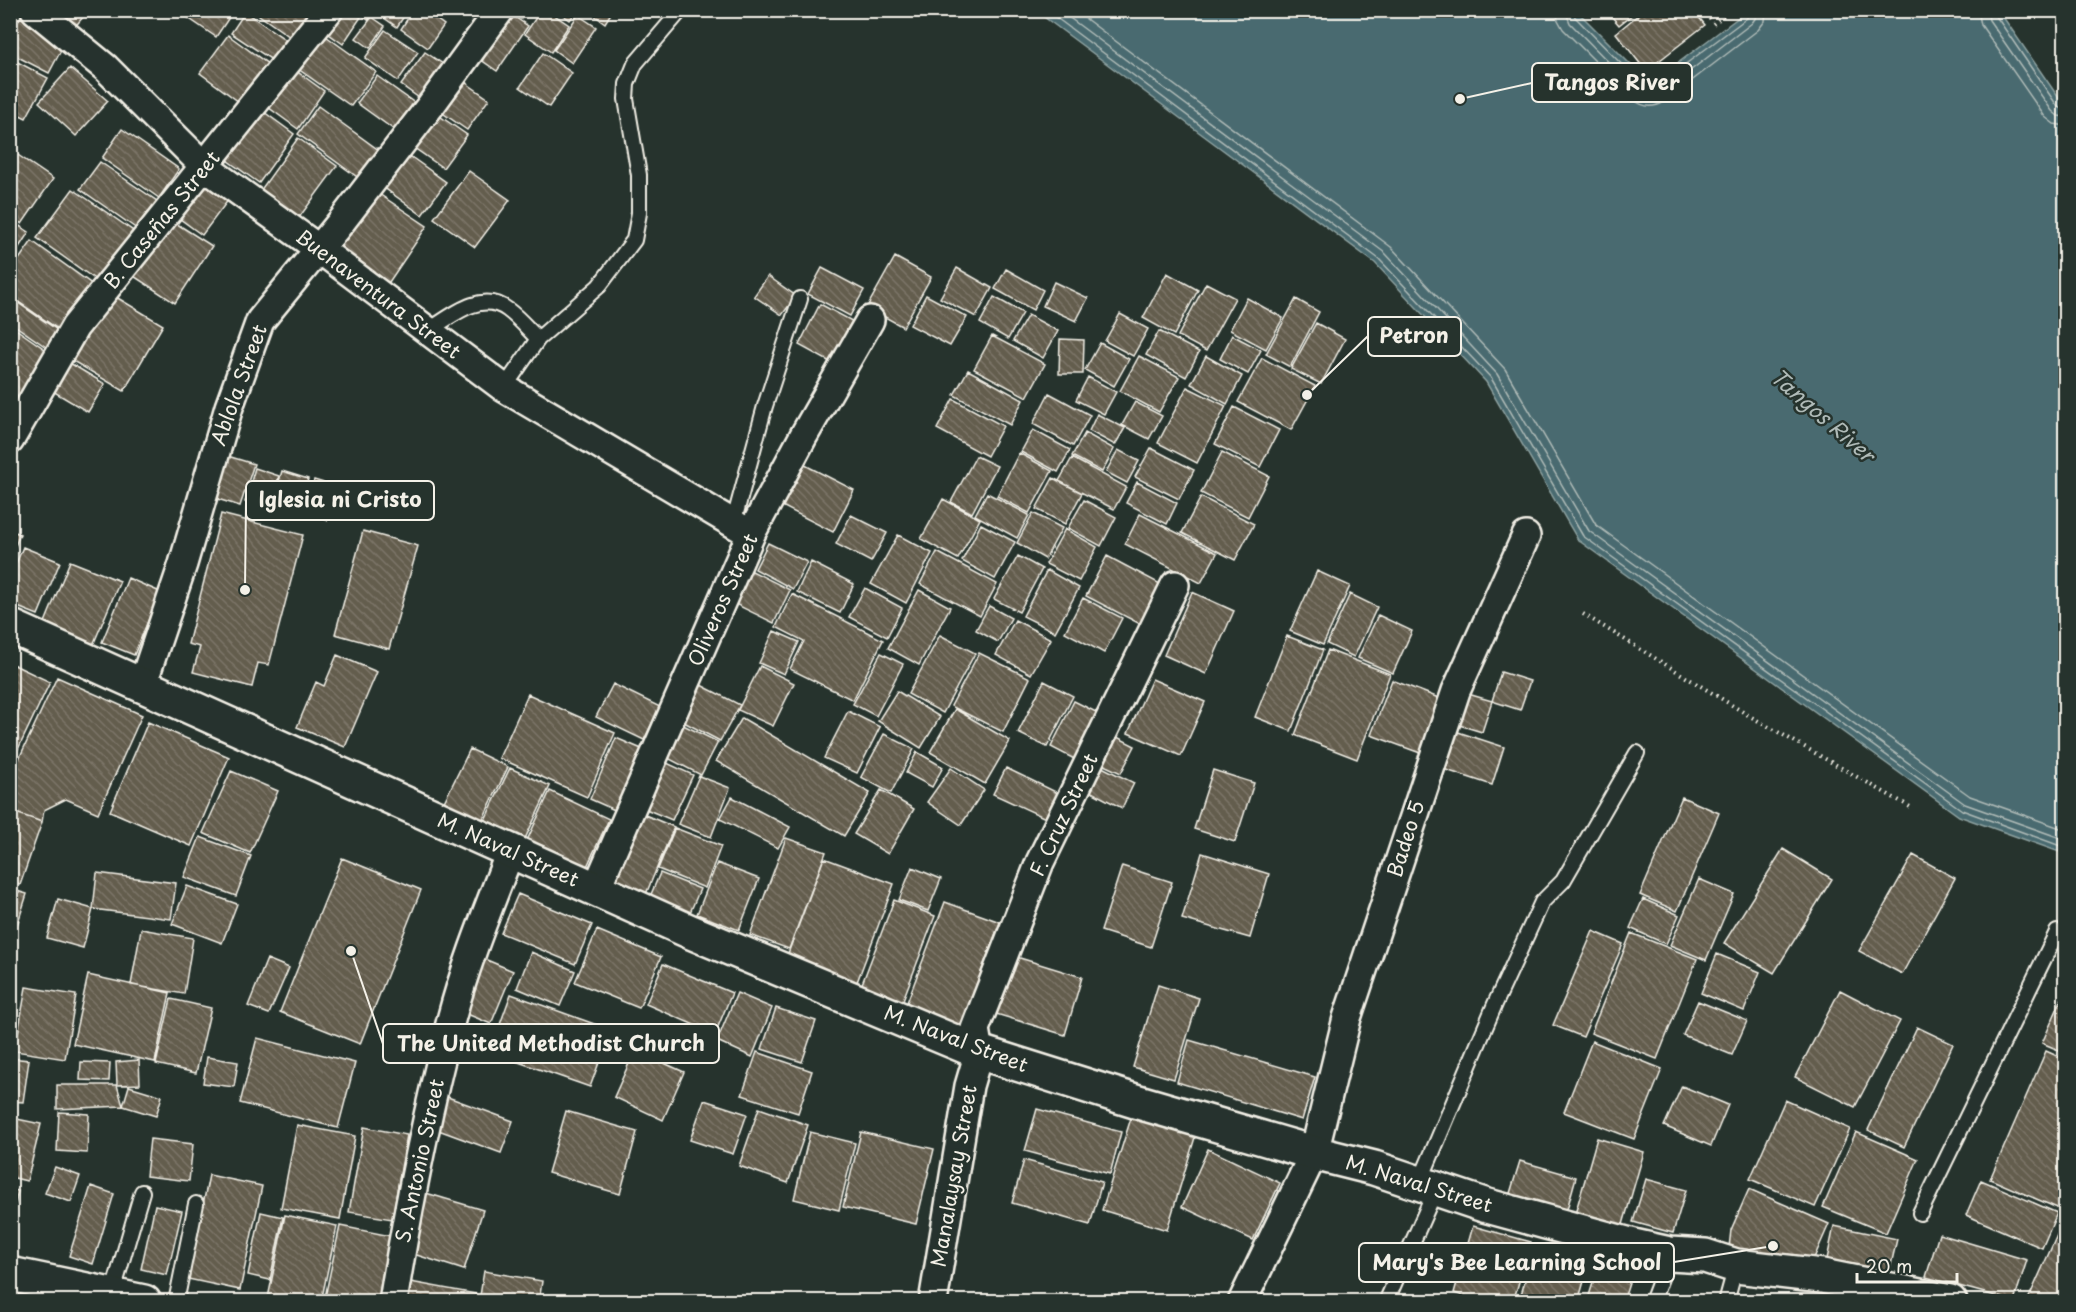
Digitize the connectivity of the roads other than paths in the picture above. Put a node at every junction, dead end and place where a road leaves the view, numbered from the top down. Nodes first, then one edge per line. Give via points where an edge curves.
1 (35, 10) edge
2 (329, 10) edge
3 (500, 10) edge
4 (681, 10) edge
5 (205, 167) junction
6 (319, 249) junction
7 (800, 299) dead end
8 (870, 320) dead end
9 (428, 331) junction
10 (538, 339) junction
11 (504, 388) junction
12 (10, 440) edge
13 (742, 529) junction
14 (1526, 536) dead end
15 (1175, 585) dead end
16 (10, 626) edge
17 (142, 686) junction
18 (1637, 753) dead end
19 (510, 852) junction
20 (596, 889) junction
21 (2057, 932) dead end
22 (979, 1052) junction
23 (1314, 1153) junction
24 (1427, 1186) junction
25 (142, 1192) dead end
26 (196, 1204) dead end
27 (1920, 1213) dead end
28 (1670, 1254) junction
29 (1736, 1266) junction
30 (10, 1274) edge
31 (112, 1295) junction
32 (144, 1302) edge
33 (176, 1302) edge
34 (393, 1302) edge
35 (933, 1302) edge
36 (1242, 1302) edge
37 (1386, 1302) edge
38 (1652, 1302) edge
39 (1726, 1302) edge
40 (1950, 1302) edge

1 - 5 street, Buenaventura Street via 106,68
2 - 5 street, B. Caseñas Street
3 - 6 street, Ablola Street
4 - 10 lane via 635,64 627,84 639,175 634,240 599,286
5 - 6 street, Buenaventura Street
5 - 12 street, B. Caseñas Street via 75,327
6 - 9 street, Buenaventura Street
6 - 17 street, Ablola Street via 260,321 229,407
7 - 13 lane via 765,406
8 - 13 street, Oliveros Street via 804,435
9 - 10 lane via 466,306 496,304 506,308
9 - 11 street, Buenaventura Street
10 - 11 lane
11 - 13 street, Buenaventura Street
13 - 20 street, Oliveros Street
14 - 23 street, Badeo 5 via 1456,691 1347,1018
15 - 22 street, F. Cruz Street via 1040,862 975,1029
16 - 17 main road, M. Naval Street
17 - 19 main road, M. Naval Street
18 - 24 lane via 1563,881 1542,902 1495,1005
19 - 20 main road, M. Naval Street
19 - 34 street, S. Antonio Street via 451,1018 404,1230
20 - 22 main road, M. Naval Street
21 - 27 lane
22 - 23 main road, M. Naval Street
22 - 35 street, Manalaysay Street via 969,1086
23 - 24 main road, M. Naval Street
23 - 36 street, Badeo 5
24 - 28 main road, M. Naval Street
24 - 37 lane
25 - 31 lane
26 - 33 lane
28 - 29 main road, M. Naval Street via 1705,1256
28 - 38 lane
29 - 39 lane
29 - 40 main road, M. Naval Street via 1903,1287
30 - 31 main road
31 - 32 main road

